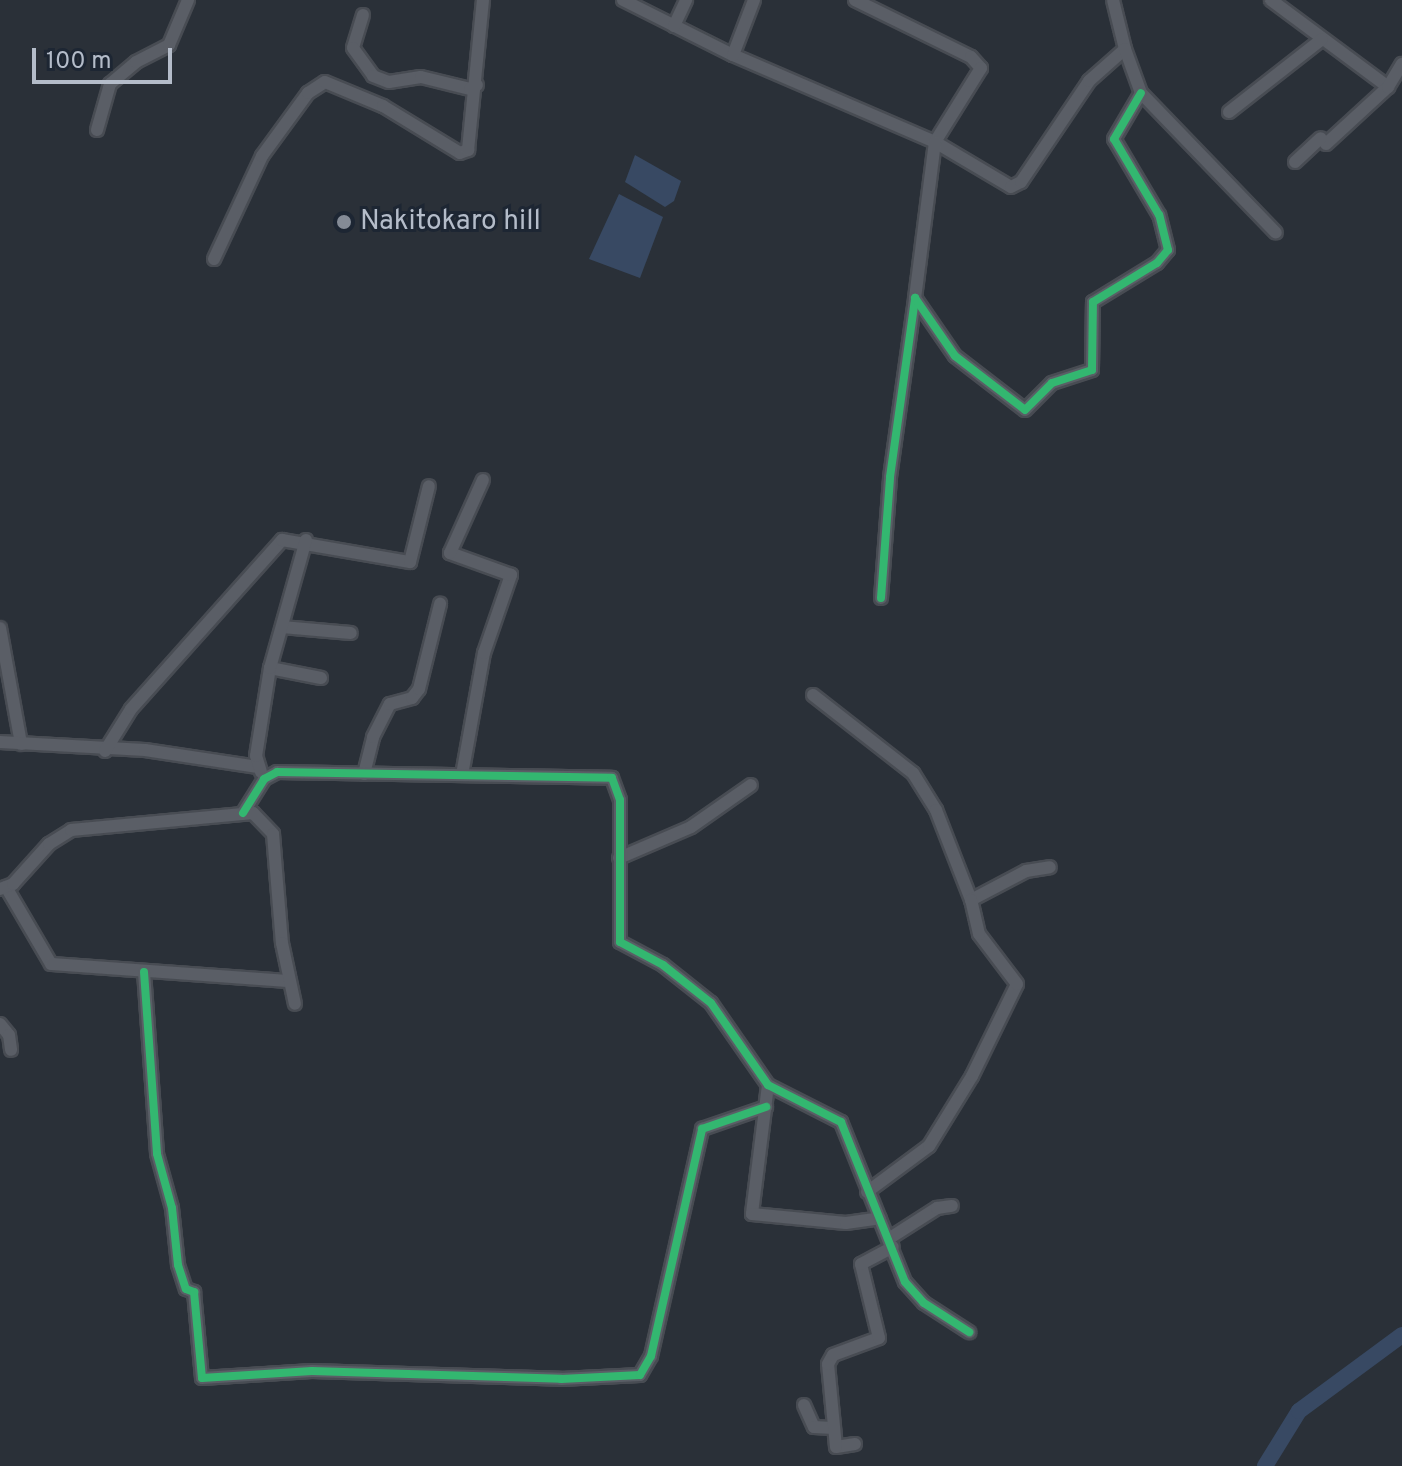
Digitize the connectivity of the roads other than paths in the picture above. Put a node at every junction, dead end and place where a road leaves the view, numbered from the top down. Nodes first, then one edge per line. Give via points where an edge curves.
1 (188, 0) edge
2 (483, 0) edge
3 (623, 0) edge
4 (686, 0) edge
5 (754, 0) edge
6 (855, 0) edge
7 (1113, 0) edge
8 (1273, 1) edge
9 (363, 15) dead end
10 (674, 26) junction
11 (1322, 39) junction
12 (1125, 49) junction
13 (733, 55) junction
14 (1402, 64) edge
15 (1395, 83) edge
16 (477, 85) junction
17 (1141, 93) junction
18 (1229, 112) dead end
19 (97, 130) dead end
20 (935, 142) junction
21 (1295, 162) dead end
22 (1276, 233) dead end
23 (214, 259) dead end
24 (915, 298) junction
25 (483, 480) dead end
26 (429, 486) dead end
27 (306, 540) junction
28 (881, 598) dead end
29 (440, 604) dead end
30 (282, 627) junction
31 (0, 628) edge
32 (351, 633) dead end
33 (270, 668) junction
34 (321, 678) dead end
35 (813, 695) dead end
36 (0, 742) edge
37 (21, 744) junction
38 (105, 751) junction
39 (261, 773) junction
40 (364, 774) junction
41 (462, 775) junction
42 (751, 785) dead end
43 (243, 813) junction
44 (619, 858) junction
45 (1050, 867) dead end
46 (3, 888) edge
47 (971, 900) junction
48 (144, 972) junction
49 (288, 981) junction
50 (295, 1004) dead end
51 (0, 1024) edge
52 (11, 1050) dead end
53 (768, 1085) junction
54 (766, 1107) junction
55 (867, 1192) junction
56 (952, 1206) dead end
57 (880, 1218) junction
58 (892, 1243) junction
59 (969, 1332) dead end
60 (804, 1405) dead end
61 (833, 1428) junction
62 (855, 1444) dead end

1 - 19 street via 169,45 136,62 110,84
2 - 16 street
3 - 10 street
4 - 10 street
5 - 13 street
6 - 20 street via 977,62 977,82
7 - 12 street
8 - 11 street
9 - 16 street via 353,48 373,76 389,82 421,77 470,89
10 - 13 street
11 - 15 street
11 - 18 street
12 - 17 street
12 - 20 street via 1089,81 1017,186
13 - 20 street
14 - 15 street
15 - 21 street
16 - 23 street via 470,105 468,150 460,153 333,82 308,93 262,156
17 - 22 street
17 - 24 street via 1114,139 1159,215 1168,250 1157,263 1093,302 1092,370 1052,383 1025,410 955,356
20 - 24 street
24 - 28 street via 890,477
25 - 41 street via 450,553 511,575 484,653
26 - 27 street via 410,562
27 - 30 street
27 - 38 street via 282,540 271,551 131,709
29 - 40 street via 419,689 412,698 390,704 373,737
30 - 32 street
30 - 33 street
31 - 37 street
33 - 34 street
33 - 39 street
35 - 47 street via 913,773 936,810
36 - 37 street
37 - 38 street
38 - 39 street via 145,750
39 - 40 street
39 - 43 street
40 - 41 street
41 - 44 street via 612,778 620,800
42 - 44 street via 691,827
43 - 46 street via 71,830
43 - 49 street via 259,816 273,834
44 - 53 street via 620,942 663,965 711,1003
45 - 47 street via 1026,871
46 - 48 street via 51,964
47 - 55 street via 979,934 1017,984 972,1076 929,1146
48 - 49 street
48 - 54 street via 157,1154 172,1208 178,1265 186,1289 194,1292 202,1378 312,1371 561,1379 640,1375 651,1356 702,1129
49 - 50 street
51 - 52 street via 9,1035
53 - 54 street
53 - 55 street via 841,1122
54 - 57 street via 752,1214 846,1223
55 - 57 street
56 - 58 street via 937,1208
57 - 58 street
58 - 59 street via 905,1282 924,1303
58 - 61 street via 861,1264 879,1338 833,1355 828,1364
60 - 61 street via 814,1427
61 - 62 street via 836,1447

